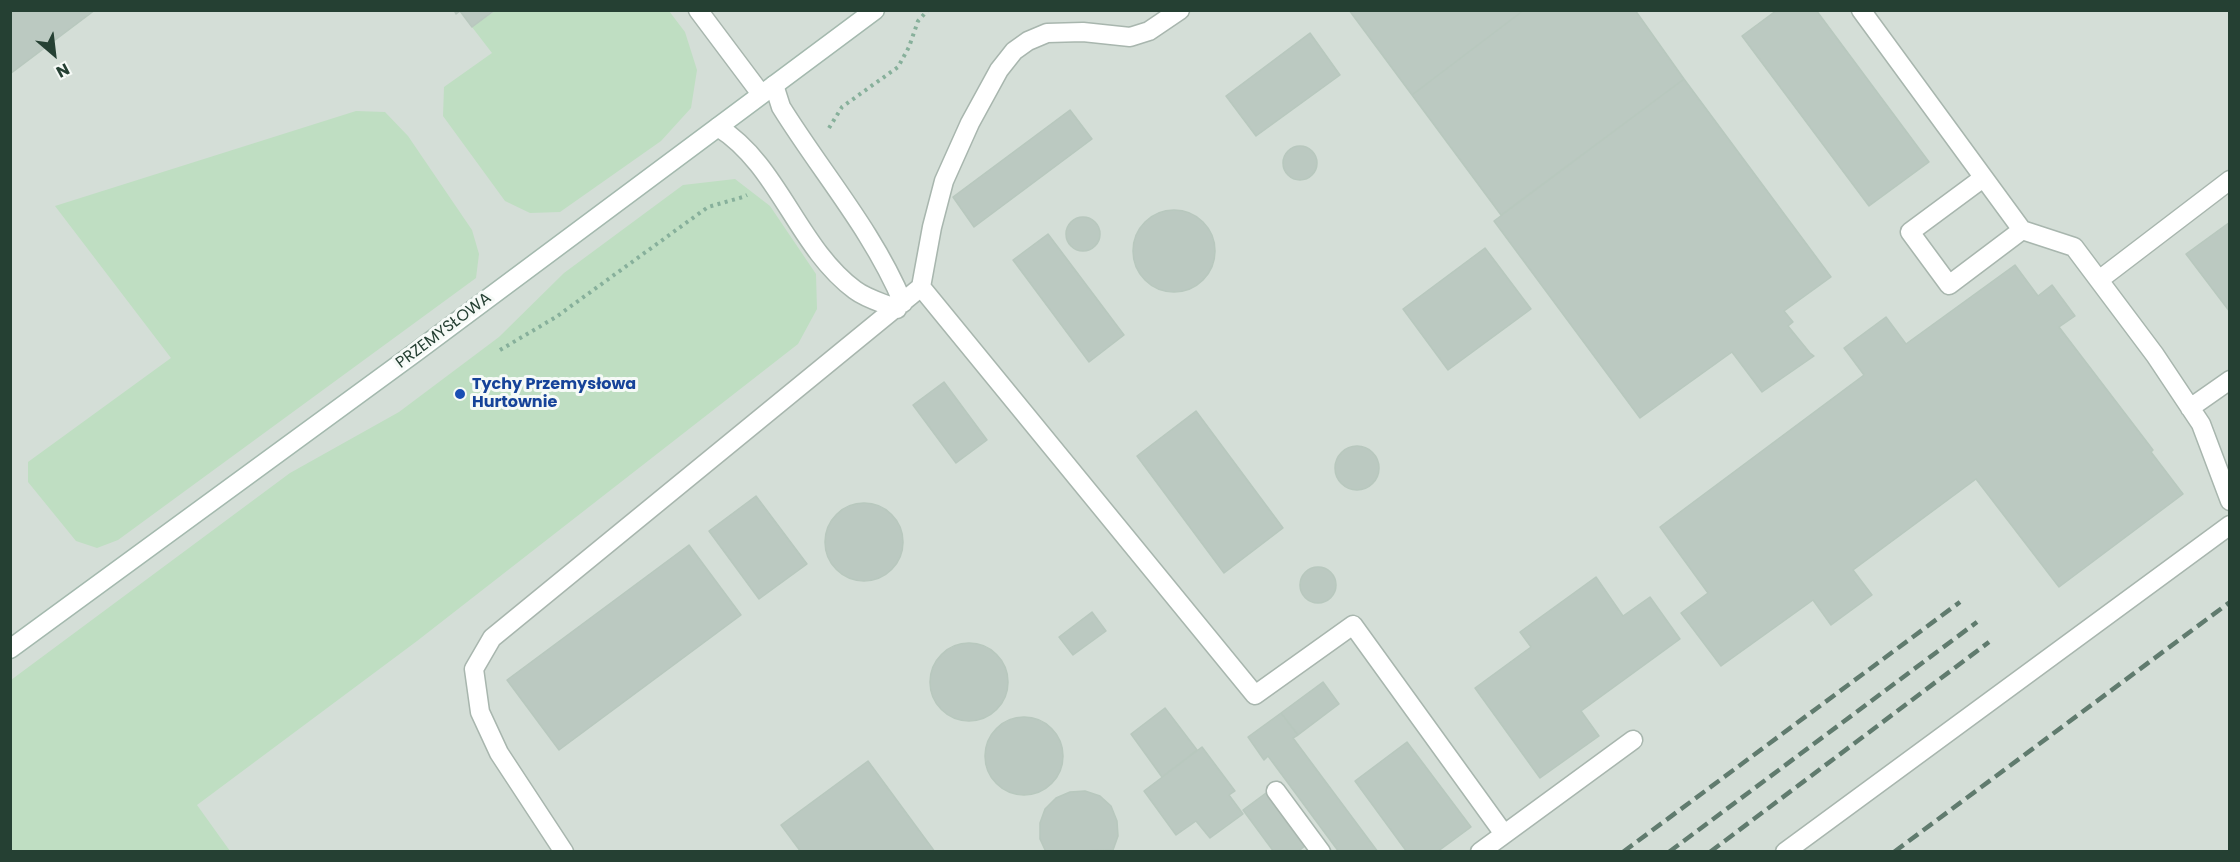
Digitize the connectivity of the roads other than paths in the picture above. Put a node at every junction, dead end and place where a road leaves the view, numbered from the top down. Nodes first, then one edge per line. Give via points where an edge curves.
1 (698, 10) edge
2 (875, 10) edge
3 (1180, 10) edge
4 (1861, 10) edge
5 (768, 90) junction
6 (718, 127) junction
7 (1983, 178) junction
8 (2229, 180) edge
9 (2022, 230) junction
10 (2099, 280) junction
11 (921, 287) junction
12 (900, 306) junction
13 (2229, 380) edge
14 (2190, 408) junction
15 (2229, 501) edge
16 (2229, 525) edge
17 (10, 649) edge
18 (1632, 740) dead end
19 (1276, 791) dead end
20 (1504, 834) junction
21 (564, 852) edge
22 (1321, 852) edge
23 (1480, 852) edge
24 (1785, 852) edge

1 - 5 street
2 - 5 street, PRZEMYSŁOWA
3 - 11 street via 1149,31 1130,38 1083,32 1047,33 1014,51 970,123 944,181
4 - 7 street
5 - 6 street, PRZEMYSŁOWA
5 - 12 street via 868,236 885,265
6 - 12 street via 753,157 827,264 845,282 857,292
6 - 17 street, PRZEMYSŁOWA
7 - 9 street
7 - 9 street via 1910,232 1949,285
8 - 10 street
9 - 10 street via 2074,247
10 - 14 street
11 - 12 street
11 - 20 street via 1256,695 1353,625
12 - 21 street via 492,638 474,669 480,712 500,753
13 - 14 street
14 - 15 street via 2201,424
16 - 24 street
18 - 20 street
19 - 22 street
20 - 23 street

